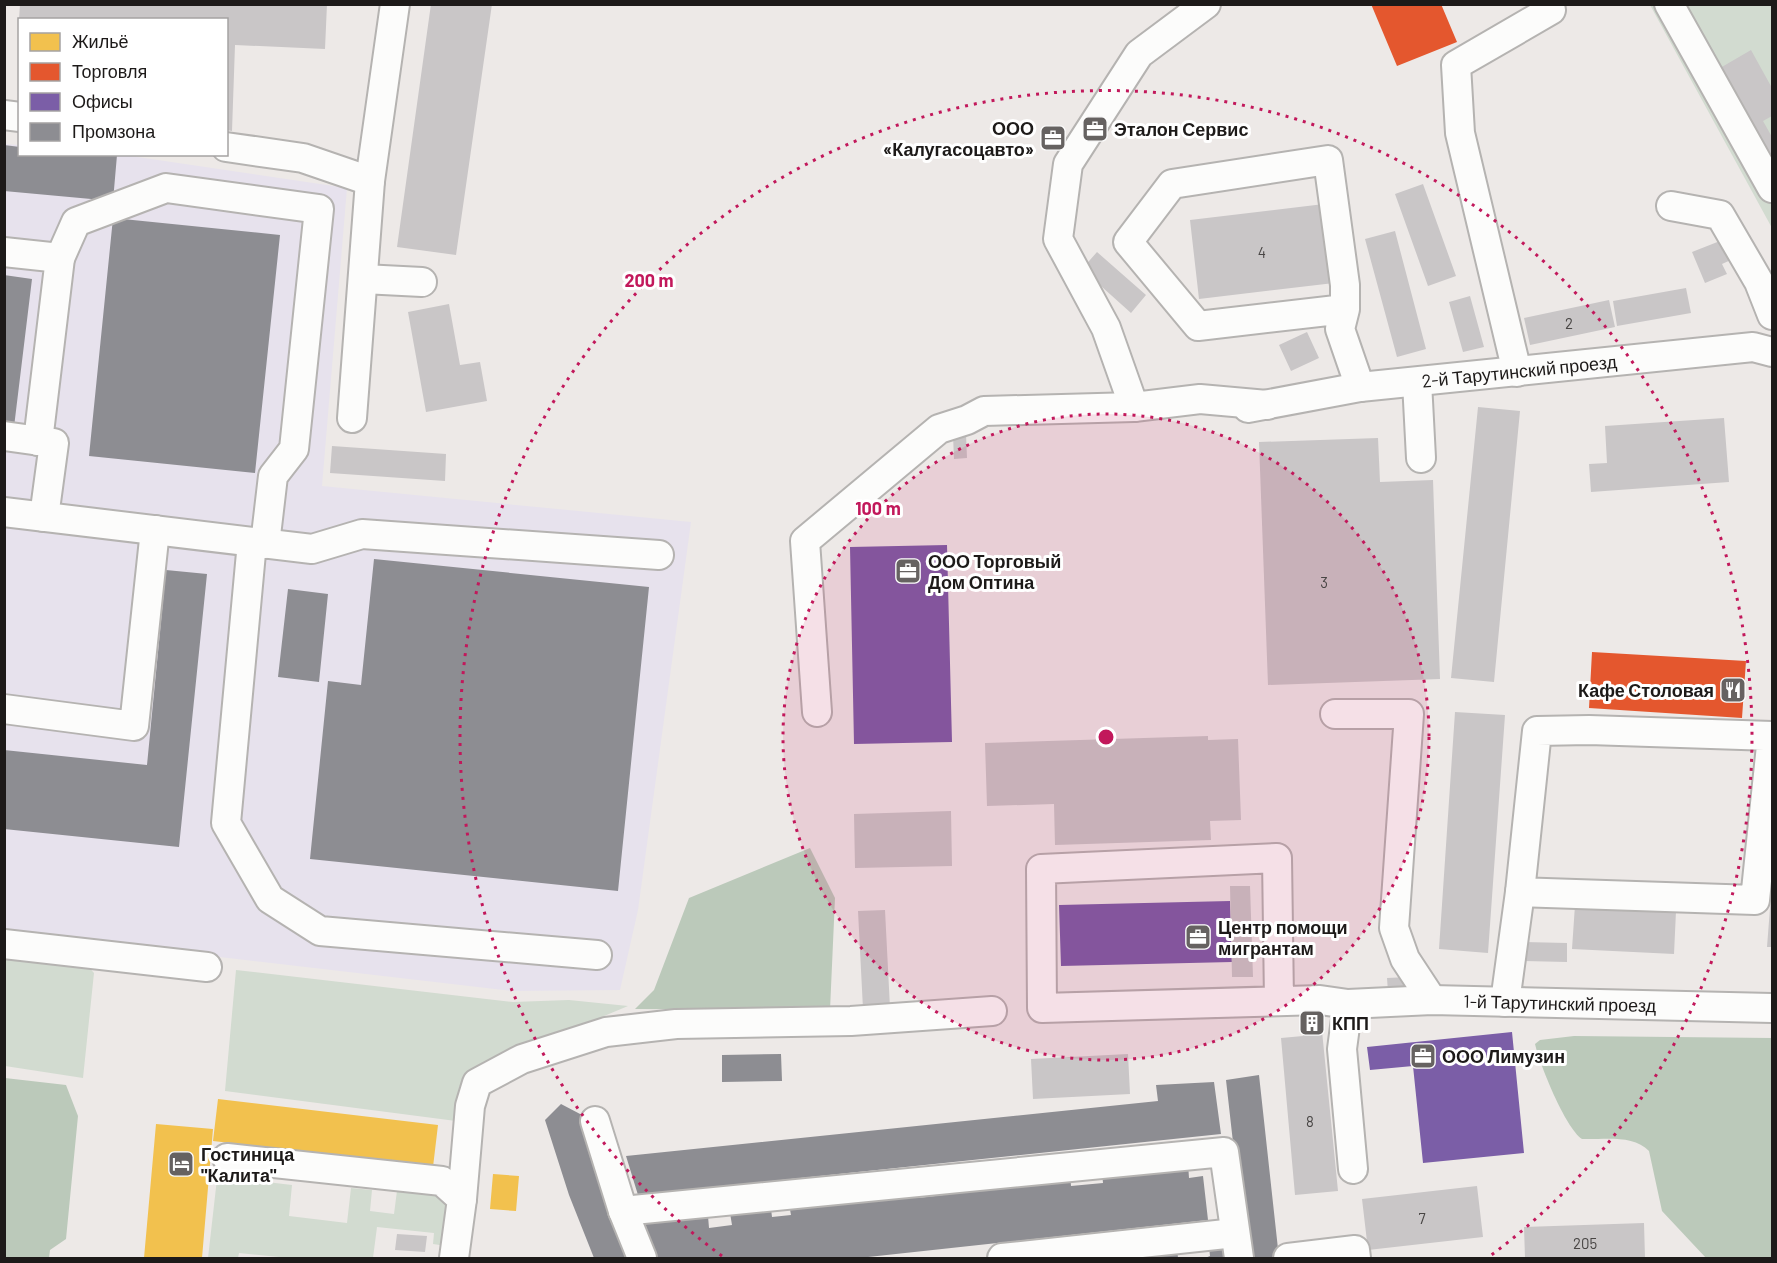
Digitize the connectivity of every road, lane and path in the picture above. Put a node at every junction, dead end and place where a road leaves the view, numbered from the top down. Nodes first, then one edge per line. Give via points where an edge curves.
1 (395, 4) edge
2 (1206, 4) edge
3 (1669, 4) edge
4 (1551, 10) dead end
5 (228, 147) edge
6 (370, 181) junction
7 (1773, 188) edge
8 (1671, 206) dead end
9 (4, 252) edge
10 (60, 258) junction
11 (363, 279) junction
12 (422, 282) dead end
13 (1345, 309) junction
14 (1773, 315) edge
15 (1773, 352) edge
16 (1517, 372) junction
17 (1416, 382) junction
18 (1360, 387) junction
19 (1134, 407) junction
20 (352, 418) dead end
21 (4, 436) edge
22 (38, 441) junction
23 (1421, 458) dead end
24 (4, 512) edge
25 (44, 517) junction
26 (155, 530) junction
27 (259, 543) junction
28 (659, 555) dead end
29 (4, 709) edge
30 (817, 712) dead end
31 (1335, 714) dead end
32 (1772, 736) edge
33 (1520, 892) junction
34 (4, 944) edge
35 (597, 955) dead end
36 (207, 967) dead end
37 (1432, 1000) junction
38 (1279, 1001) junction
39 (1505, 1002) junction
40 (1348, 1004) junction
41 (1773, 1008) edge
42 (992, 1011) dead end
43 (595, 1121) dead end
44 (227, 1158) dead end
45 (1353, 1169) dead end
46 (462, 1198) junction
47 (623, 1211) junction
48 (1237, 1246) edge
49 (454, 1258) edge
50 (642, 1258) edge
51 (1002, 1258) edge
52 (1288, 1258) edge
53 (1356, 1258) edge

1 - 6 street
2 - 19 street via 1138,54 1068,164 1058,239 1106,328
3 - 7 street
4 - 16 street via 1456,65 1460,134
5 - 6 street via 303,158
6 - 11 street
8 - 14 street via 1720,215 1759,282
9 - 10 street
10 - 22 street
10 - 27 street via 75,222 166,188 319,209 294,449 273,476
11 - 12 street
11 - 20 street
13 - 13 street via 1328,160 1172,184 1128,242 1198,326
13 - 18 street via 1340,330
15 - 16 street, 2-й Тарутинский проезд via 1753,346
16 - 17 street, 2-й Тарутинский проезд
17 - 18 street, 2-й Тарутинский проезд
17 - 23 street
18 - 19 street, 2-й Тарутинский проезд via 1197,418
19 - 30 street, 2-й Тарутинский проезд via 984,411 939,429 805,541
21 - 22 street
22 - 25 street via 54,443
24 - 25 street
25 - 26 street
26 - 27 street
26 - 29 street via 134,726
27 - 28 street via 312,549 362,534
27 - 35 street via 226,823 270,899 320,931
31 - 37 street via 1409,714 1394,928 1405,959
32 - 33 street via 1537,731
32 - 33 street via 1755,900
33 - 39 street
34 - 36 street
37 - 39 street, 1-й Тарутинский проезд
37 - 40 street, 1-й Тарутинский проезд
38 - 38 street, 1-й Тарутинский проезд via 1042,1008 1041,869 1277,858
38 - 40 street, 1-й Тарутинский проезд
39 - 41 street, 1-й Тарутинский проезд
40 - 45 street via 1342,1049
42 - 46 street via 851,1021 676,1024 606,1032 522,1059 477,1083 470,1106
43 - 47 street
44 - 46 street via 442,1181
46 - 49 street
47 - 48 street via 1224,1152
47 - 50 street
48 - 51 street
52 - 53 street via 1355,1250

